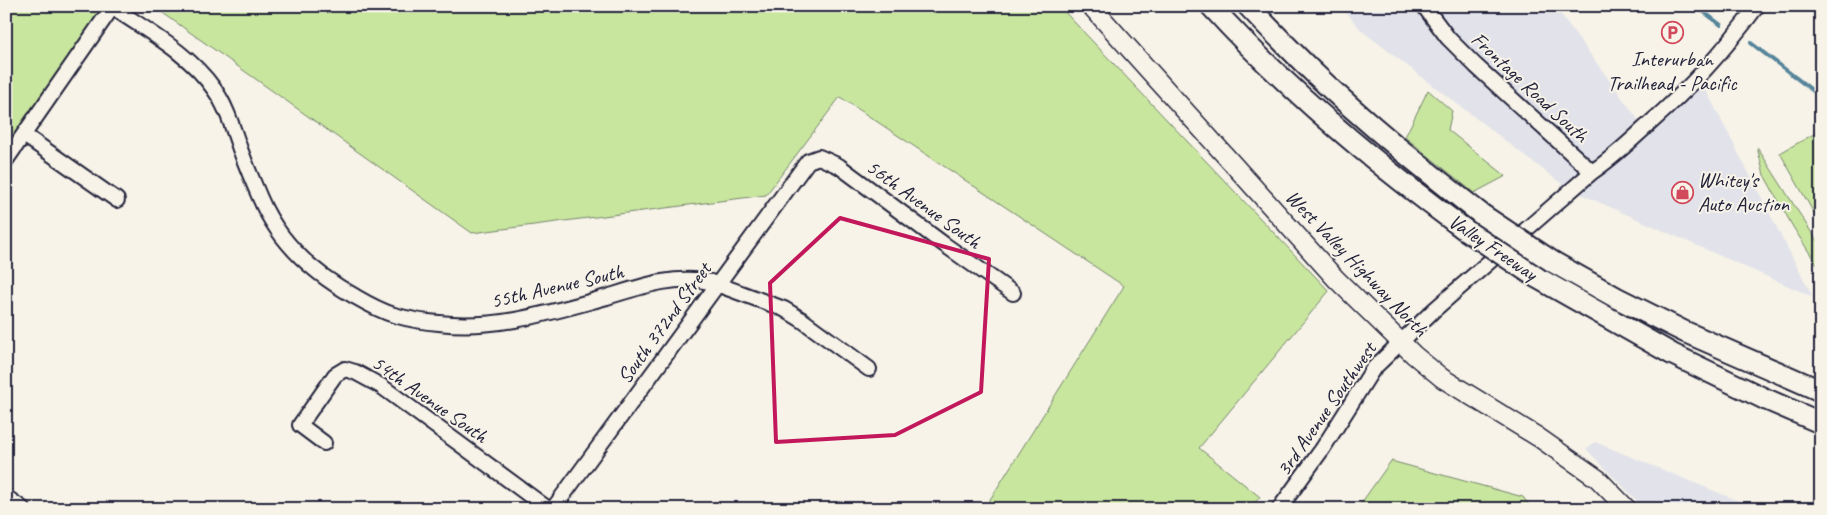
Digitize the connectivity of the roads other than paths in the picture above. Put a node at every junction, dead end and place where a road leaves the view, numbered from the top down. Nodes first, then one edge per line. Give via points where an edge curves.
1 (1091, 6) edge
2 (1211, 6) edge
3 (1248, 6) edge
4 (1424, 6) edge
5 (112, 7) edge
6 (1756, 7) edge
7 (24, 135) junction
8 (6, 160) edge
9 (808, 161) joint
10 (1592, 172) junction
11 (117, 200) dead end
12 (718, 284) junction
13 (1014, 293) dead end
14 (1399, 342) junction
15 (869, 369) dead end
16 (1821, 391) edge
17 (1821, 423) edge
18 (324, 443) dead end
19 (6, 497) edge
20 (23, 509) edge
21 (548, 509) edge
22 (553, 509) edge
23 (1279, 509) edge
24 (1627, 509) edge

1 - 14 main road, West Valley Highway North via 1336,279
2 - 17 highway, Valley Freeway, bridge via 1293,90 1384,168 1464,229 1536,277 1672,354
3 - 16 highway, Valley Freeway, bridge via 1363,117 1481,214 1553,262 1617,298 1683,331
4 - 10 street, Frontage Road South via 1448,38 1476,66
5 - 7 street
5 - 12 street, 55th Avenue South via 172,47 207,79 222,102 260,200 280,235 318,272 372,306 417,320 454,325 482,324 538,316 666,281 691,279
6 - 10 street, 3rd Avenue Southwest via 1729,44 1694,82
7 - 8 street
7 - 11 street
9 - 12 street, South 372nd Street
9 - 13 street, 56th Avenue South via 819,157 839,166
10 - 14 street, 3rd Avenue Southwest
12 - 15 street, 55th Avenue South via 775,304
12 - 22 street, South 372nd Street
14 - 23 street, 3rd Avenue Southwest via 1373,369 1323,448
14 - 24 main road, West Valley Highway North via 1442,378 1538,437 1598,479
18 - 21 street, 54th Avenue South via 300,425 335,374 345,369 382,386
19 - 20 street

